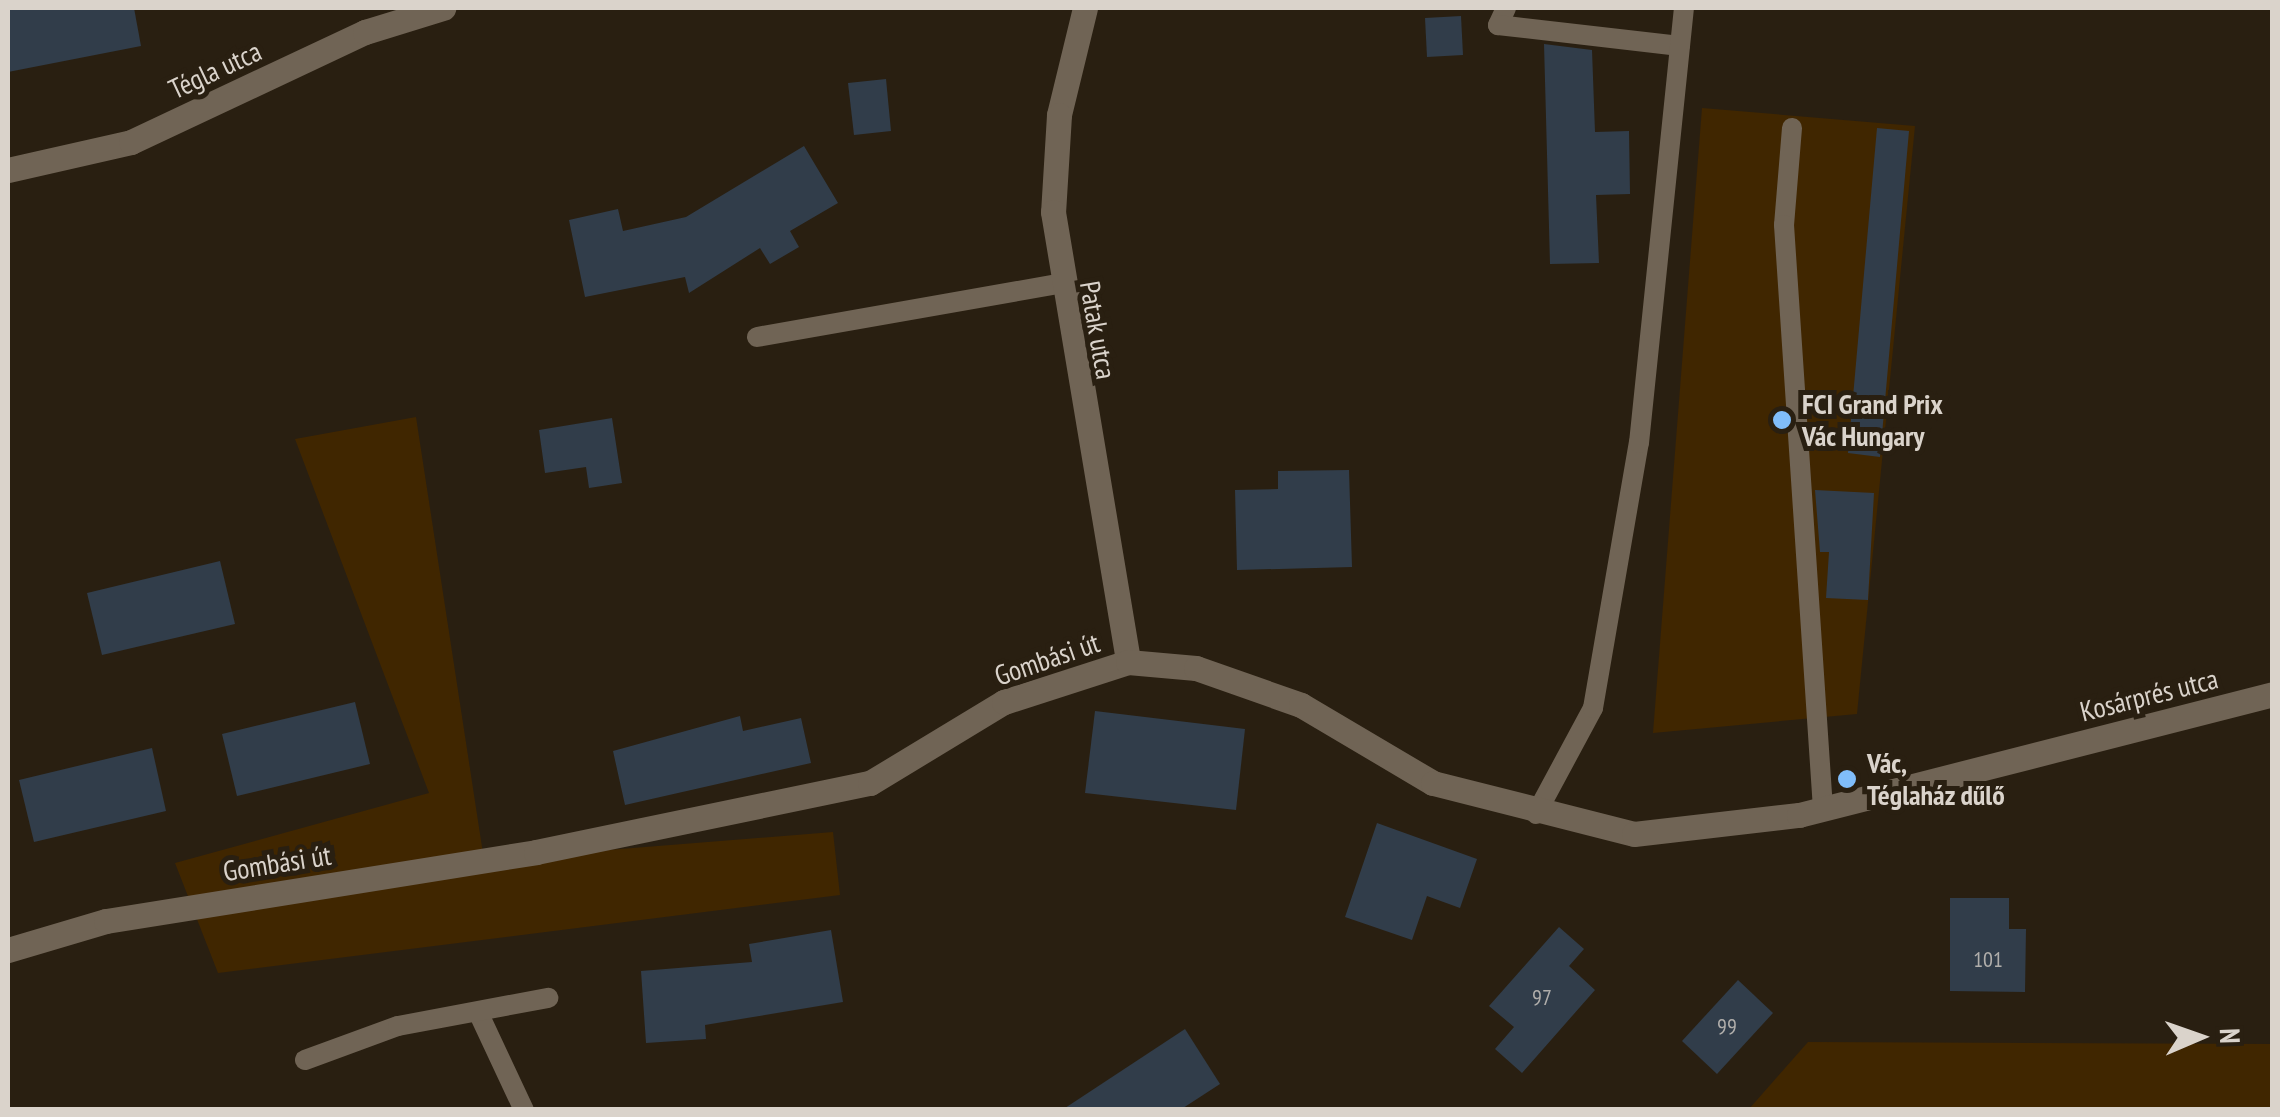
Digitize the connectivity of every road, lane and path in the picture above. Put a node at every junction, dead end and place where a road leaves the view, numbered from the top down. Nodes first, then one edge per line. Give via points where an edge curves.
1 (443, 8) edge
2 (1085, 8) edge
3 (1506, 8) edge
4 (1684, 8) edge
5 (1680, 46) junction
6 (1792, 128) dead end
7 (8, 170) edge
8 (1058, 284) junction
9 (757, 337) dead end
10 (1128, 662) junction
11 (2272, 694) edge
12 (2040, 753) joint
13 (1824, 809) junction
14 (1536, 814) junction
15 (8, 950) edge
16 (548, 998) dead end
17 (478, 1012) junction
18 (305, 1060) dead end
19 (524, 1110) edge

1 - 7 street, Tégla utca via 365,32 132,142
2 - 8 street, Patak utca via 1059,116
3 - 5 lane via 1498,26
4 - 5 lane
5 - 14 lane via 1639,443 1594,708
6 - 13 lane via 1784,225
8 - 9 lane
8 - 10 street, Patak utca
10 - 14 street, Gombási út via 1196,668 1301,704 1433,783
10 - 15 street, Gombási út via 1004,702 870,783 536,852 106,921
11 - 12 street, Kosárprés utca
12 - 13 street, Gombási út
13 - 14 street, Gombási út via 1715,831 1634,834
16 - 17 lane
17 - 18 lane via 398,1026
17 - 19 lane

